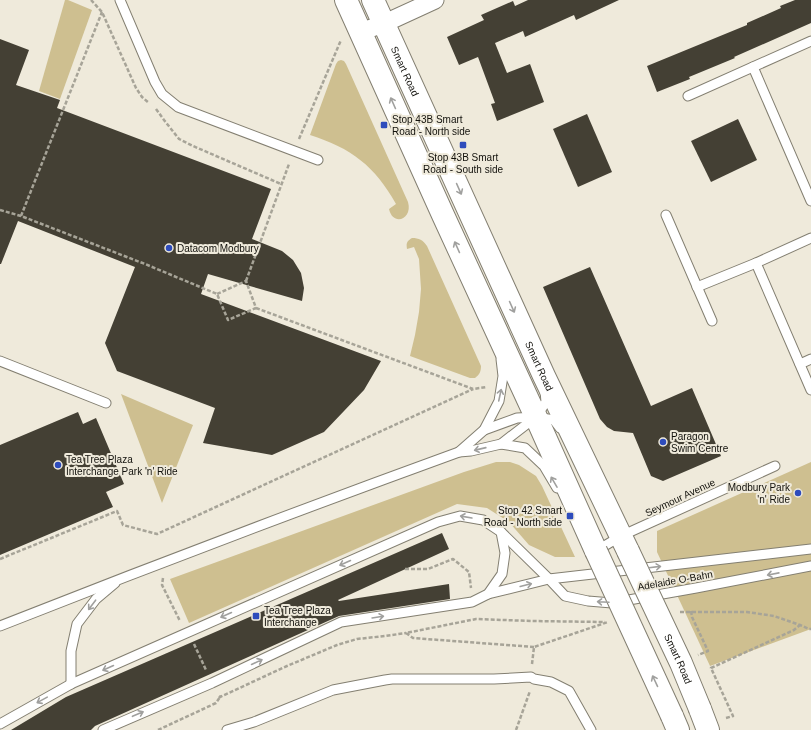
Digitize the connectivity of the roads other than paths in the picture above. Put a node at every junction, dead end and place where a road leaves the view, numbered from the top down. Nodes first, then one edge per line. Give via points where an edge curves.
1 (120, 0) edge
2 (346, 0) edge
3 (374, 0) edge
4 (435, 0) edge
5 (385, 24) junction
6 (361, 32) junction
7 (811, 41) edge
8 (753, 67) junction
9 (688, 96) dead end
10 (318, 160) dead end
11 (811, 201) edge
12 (666, 215) dead end
13 (811, 238) edge
14 (756, 263) junction
15 (474, 283) junction
16 (698, 287) junction
17 (712, 321) dead end
18 (811, 359) edge
19 (0, 361) edge
20 (800, 364) junction
21 (544, 376) junction
22 (811, 390) edge
23 (106, 403) dead end
24 (536, 417) junction
25 (484, 430) junction
26 (501, 444) junction
27 (459, 452) junction
28 (775, 466) dead end
29 (597, 487) junction
30 (501, 532) junction
31 (624, 544) junction
32 (811, 549) edge
33 (596, 551) junction
34 (811, 566) edge
35 (120, 578) junction
36 (549, 579) junction
37 (488, 594) junction
38 (0, 626) edge
39 (71, 684) junction
40 (0, 716) edge
41 (12, 716) junction
42 (0, 724) edge
43 (675, 725) edge
44 (716, 725) edge
45 (255, 726) edge
46 (103, 730) edge
47 (227, 730) edge
48 (591, 730) edge

1 - 10 lane via 155,82 162,94 178,107
2 - 6 main road
3 - 5 main road, Smart Road
4 - 5 street
5 - 6 street
5 -> 21 main road, Smart Road
15 -> 6 main road
7 - 8 lane
8 - 9 lane
8 - 11 lane
12 - 16 lane
13 - 14 lane
14 - 16 lane
14 - 20 lane
15 - 24 main road
25 -> 15 lane via 499,401 504,376 500,350
16 - 17 lane
18 - 20 lane
19 - 23 lane
20 - 22 lane
21 - 24 lane via 546,402
21 - 29 main road, Smart Road
24 - 25 lane via 517,418
24 - 26 lane
24 - 29 lane via 554,420 574,446
24 - 33 main road
25 - 27 lane
26 -> 27 lane
33 -> 26 lane via 544,466 525,448
27 - 35 lane
28 - 31 lane, Seymour Avenue
29 - 31 main road, Smart Road
30 - 36 lane, Adelaide O-Bahn
30 - 37 lane via 505,552 502,574
30 -> 39 lane via 483,520 460,516 438,522
31 - 33 lane, Seymour Avenue
31 - 44 main road, Smart Road, bridge via 700,709
36 -> 32 lane, Adelaide O-Bahn
43 -> 33 main road, bridge
34 -> 36 lane, Adelaide O-Bahn via 612,602 588,601 565,596
35 - 38 lane
35 -> 39 lane via 96,599 77,624 71,651
37 -> 36 lane, Adelaide O-Bahn
46 -> 37 lane via 212,683 341,622 472,602
39 -> 41 lane
40 - 41 lane
41 - 42 lane
45 - 47 lane
45 - 48 lane via 333,690 385,680 531,677 551,682 570,691

